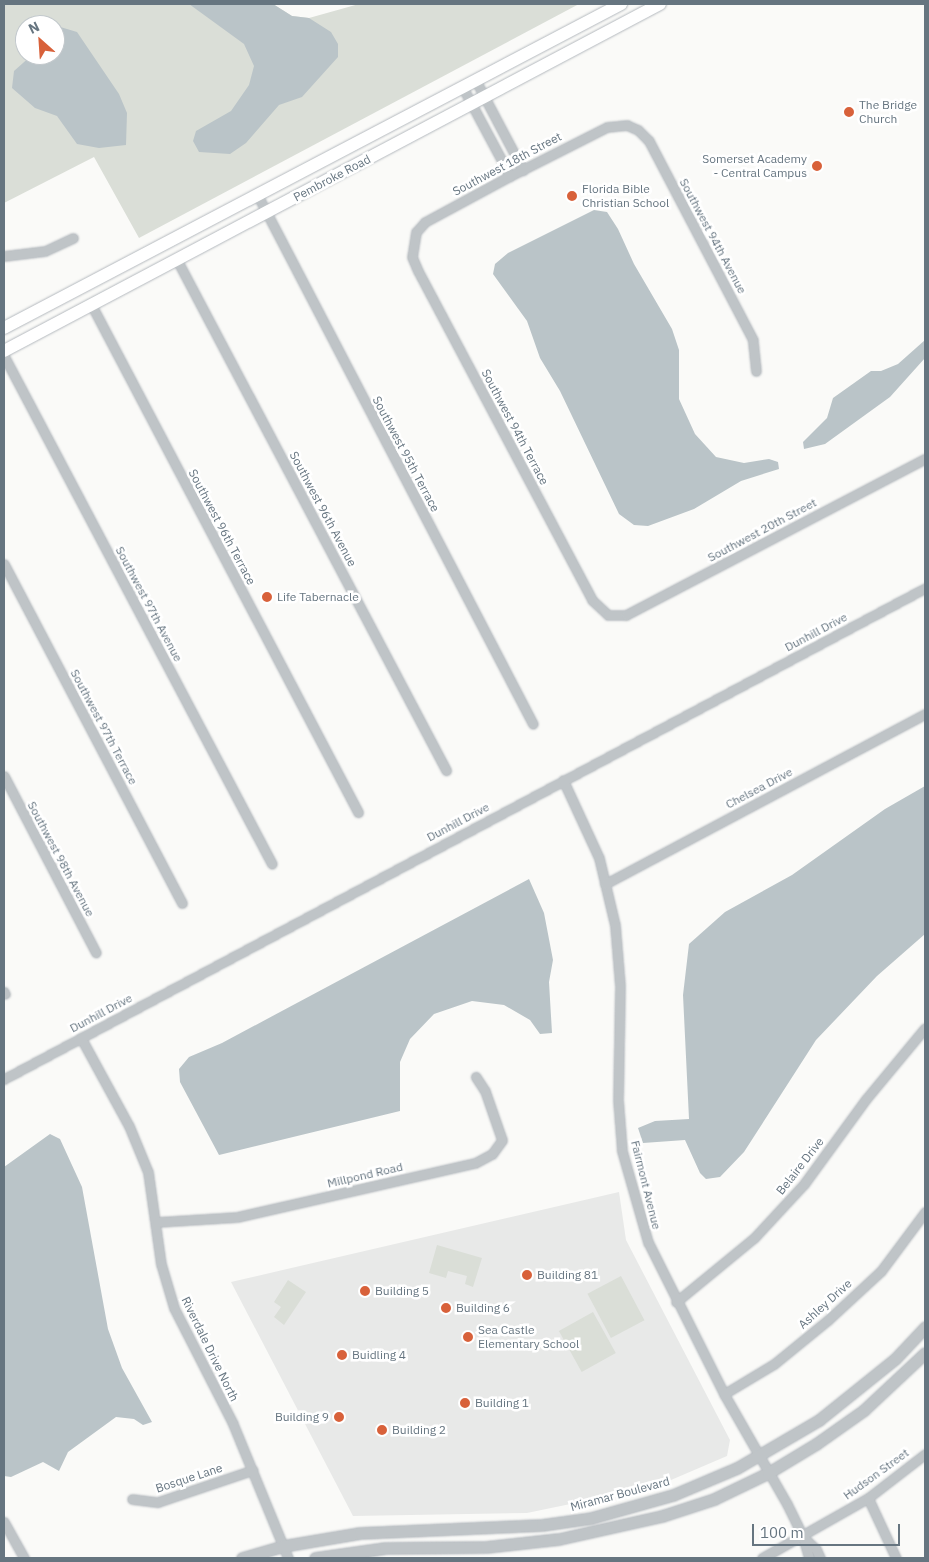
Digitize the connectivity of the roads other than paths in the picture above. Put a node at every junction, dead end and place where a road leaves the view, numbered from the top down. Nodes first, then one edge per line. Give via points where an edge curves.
1 (621, 4) edge
2 (660, 4) edge
3 (476, 81) junction
4 (463, 88) junction
5 (484, 96) junction
6 (471, 104) junction
7 (627, 125) joint
8 (523, 170) junction
9 (510, 176) junction
10 (258, 196) junction
11 (266, 214) junction
12 (73, 238) dead end
13 (412, 243) joint
14 (4, 256) edge
15 (177, 260) junction
16 (92, 306) junction
17 (4, 328) edge
18 (4, 351) edge
19 (4, 356) edge
20 (756, 371) dead end
21 (925, 459) edge
22 (4, 564) edge
23 (925, 588) edge
24 (608, 614) joint
25 (925, 714) edge
26 (533, 724) dead end
27 (446, 770) dead end
28 (4, 776) edge
29 (563, 780) junction
30 (358, 812) dead end
31 (272, 864) dead end
32 (605, 884) junction
33 (182, 903) dead end
34 (96, 952) dead end
35 (923, 1034) edge
36 (80, 1038) junction
37 (476, 1077) dead end
38 (4, 1079) edge
39 (925, 1212) edge
40 (157, 1222) junction
41 (676, 1302) junction
42 (925, 1327) edge
43 (925, 1353) edge
44 (724, 1394) junction
45 (925, 1454) edge
46 (759, 1456) junction
47 (253, 1470) junction
48 (768, 1473) junction
49 (868, 1498) junction
50 (132, 1499) dead end
51 (4, 1522) edge
52 (803, 1536) junction
53 (283, 1546) junction
54 (24, 1558) edge
55 (242, 1558) edge
56 (288, 1558) edge
57 (315, 1558) edge
58 (762, 1558) edge
59 (809, 1558) edge
60 (820, 1558) edge
61 (896, 1558) edge

1 - 3 main road, Pembroke Road
2 - 5 main road, Pembroke Road
3 - 4 main road, Pembroke Road
3 - 5 street
4 - 6 street
4 - 10 main road, Pembroke Road
5 - 6 main road, Pembroke Road
5 - 8 street
6 - 9 street
6 - 11 main road, Pembroke Road
7 - 8 street, Southwest 18th Street via 607,127
7 - 20 street, Southwest 94th Avenue via 649,141 658,158 753,340
8 - 9 street, Southwest 18th Street
9 - 13 street, Southwest 18th Street via 425,222
10 - 11 street, Southwest 95th Terrace
10 - 17 main road, Pembroke Road
11 - 15 main road, Pembroke Road
11 - 26 street, Southwest 95th Terrace
12 - 14 street via 45,251
13 - 24 street, Southwest 94th Terrace via 412,257 418,270 592,600
15 - 16 main road, Pembroke Road
15 - 27 street, Southwest 96th Avenue
16 - 18 main road, Pembroke Road
16 - 30 street, Southwest 96th Terrace
19 - 31 street, Southwest 97th Avenue
21 - 24 street, Southwest 20th Street via 626,615
22 - 33 street, Southwest 97th Terrace
23 - 29 street, Dunhill Drive
25 - 32 street, Chelsea Drive
28 - 34 street, Southwest 98th Avenue
29 - 32 street, Fairmont Avenue via 599,858
29 - 36 street, Dunhill Drive
32 - 41 street, Fairmont Avenue via 619,956 618,1091 622,1151 648,1242
35 - 41 street, Belaire Drive via 866,1099 804,1184 754,1238
36 - 38 street, Dunhill Drive
36 - 40 street, Riverdale Drive North via 129,1126 148,1172
37 - 40 street, Millpond Road via 485,1091 502,1140 492,1154 475,1164 237,1217
39 - 44 street, Ashley Drive via 880,1271 828,1320 774,1364
40 - 47 street, Riverdale Drive North via 161,1264 174,1308
41 - 44 street, Fairmont Avenue
42 - 46 street, Miramar Boulevard via 859,1390 819,1420
43 - 48 street via 864,1410
44 - 46 street, Fairmont Avenue
45 - 49 street, Hudson Street
46 - 48 street, Fairmont Avenue
46 - 53 street, Miramar Boulevard via 711,1481 591,1518 502,1530 385,1531
47 - 50 street, Bosque Lane via 158,1502
47 - 53 street, Riverdale Drive North
48 - 52 street, Fairmont Avenue
48 - 57 street via 714,1499 602,1532 504,1545 385,1548
49 - 52 street, Hudson Street
49 - 61 street
51 - 54 street
52 - 58 street, Hudson Street
52 - 59 street, Fairmont Avenue
52 - 60 street, Fairmont Avenue
53 - 55 street, Miramar Boulevard
53 - 56 street, Riverdale Drive North

